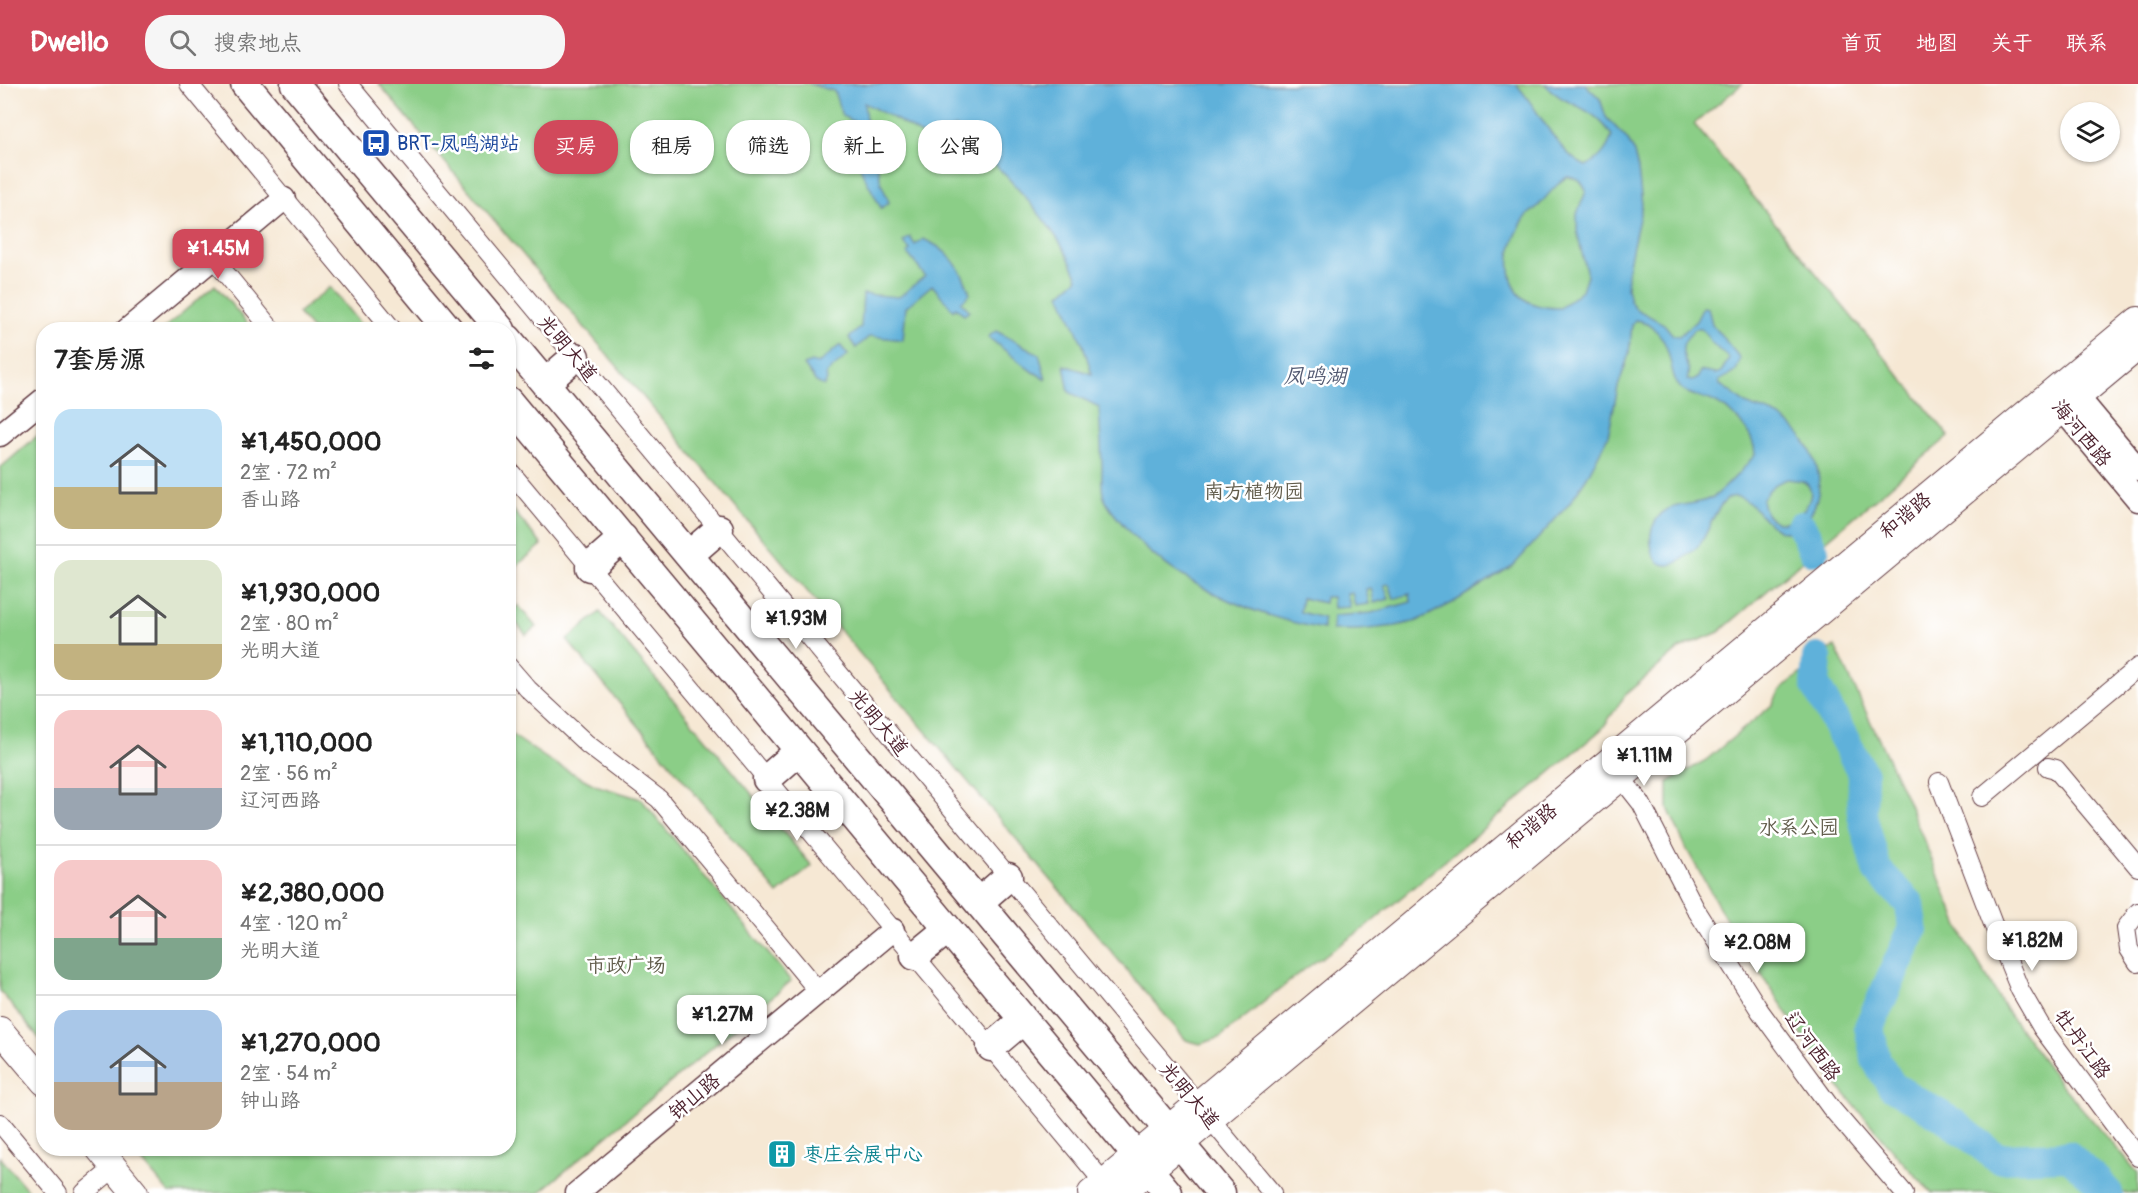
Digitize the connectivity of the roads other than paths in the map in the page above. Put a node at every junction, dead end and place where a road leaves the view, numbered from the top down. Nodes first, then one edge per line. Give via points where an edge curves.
1 (189, 84) edge
2 (245, 84) edge
3 (295, 84) edge
4 (348, 84) edge
5 (284, 199) junction
6 (213, 258) junction
7 (2138, 320) edge
8 (137, 322) edge
9 (265, 322) edge
10 (386, 322) edge
11 (442, 322) edge
12 (494, 322) edge
13 (2138, 347) edge
14 (516, 349) edge
15 (575, 357) junction
16 (545, 383) junction
17 (2064, 395) junction
18 (36, 406) edge
19 (516, 414) edge
20 (0, 435) edge
21 (2138, 469) edge
22 (516, 479) edge
23 (2138, 500) edge
24 (718, 529) junction
25 (623, 538) junction
26 (689, 555) junction
27 (590, 567) junction
28 (2138, 667) edge
29 (516, 675) edge
30 (799, 751) junction
31 (2048, 767) dead end
32 (1615, 770) junction
33 (767, 778) junction
34 (1939, 782) dead end
35 (1982, 797) dead end
36 (2138, 867) edge
37 (1008, 877) junction
38 (979, 902) junction
39 (2138, 912) edge
40 (948, 929) junction
41 (893, 930) junction
42 (915, 956) junction
43 (2138, 963) edge
44 (819, 992) junction
45 (1023, 1020) junction
46 (0, 1030) edge
47 (991, 1047) junction
48 (36, 1073) edge
49 (1204, 1112) junction
50 (0, 1123) edge
51 (1174, 1137) junction
52 (2138, 1157) edge
53 (107, 1158) edge
54 (1143, 1163) junction
55 (1107, 1190) edge
56 (58, 1193) edge
57 (84, 1193) edge
58 (135, 1193) edge
59 (578, 1193) edge
60 (1168, 1193) edge
61 (1221, 1193) edge
62 (1272, 1193) edge
63 (1904, 1193) edge

1 - 5 street
2 - 11 main road
3 - 12 main road
4 - 15 street, 光明大道
5 - 6 street
5 - 10 street
6 - 8 street
6 - 9 street
7 - 17 main road, 和谐路
13 - 17 main road, 和谐路
14 - 16 main road, 光明大道
15 - 16 main road
15 - 24 street, 光明大道
16 - 26 main road, 光明大道
17 - 21 street, 海河西路
17 - 23 street, 海河西路
17 - 32 main road, 和谐路
18 - 20 street
19 - 25 main road
22 - 27 street
24 - 26 main road
24 - 37 street, 光明大道
25 - 27 main road
25 - 30 main road
26 - 38 main road, 光明大道
27 - 33 street
28 - 35 street
29 - 44 street via 588,744 660,799
30 - 33 main road
30 - 40 main road
31 - 36 street via 2056,769
32 - 49 main road, 和谐路
32 - 63 street, 辽河西路 via 1641,803 1695,908 1760,1011 1831,1108
33 - 41 street
34 - 52 street, 牡丹江路 via 2020,990 2043,1028
37 - 38 main road
37 - 49 street, 光明大道
38 - 51 main road, 光明大道
39 - 43 street via 2126,928 2129,949
40 - 42 main road
40 - 45 main road
41 - 42 street
41 - 44 street, 钟山路
42 - 47 street
44 - 59 street, 钟山路
45 - 47 main road
45 - 54 main road
46 - 48 main road
47 - 55 street
49 - 51 main road, 和谐路
49 - 62 street, 光明大道
50 - 56 street
51 - 54 main road, 和谐路
51 - 61 main road, 光明大道
53 - 57 street
53 - 58 main road
54 - 55 main road, 和谐路
54 - 60 main road

